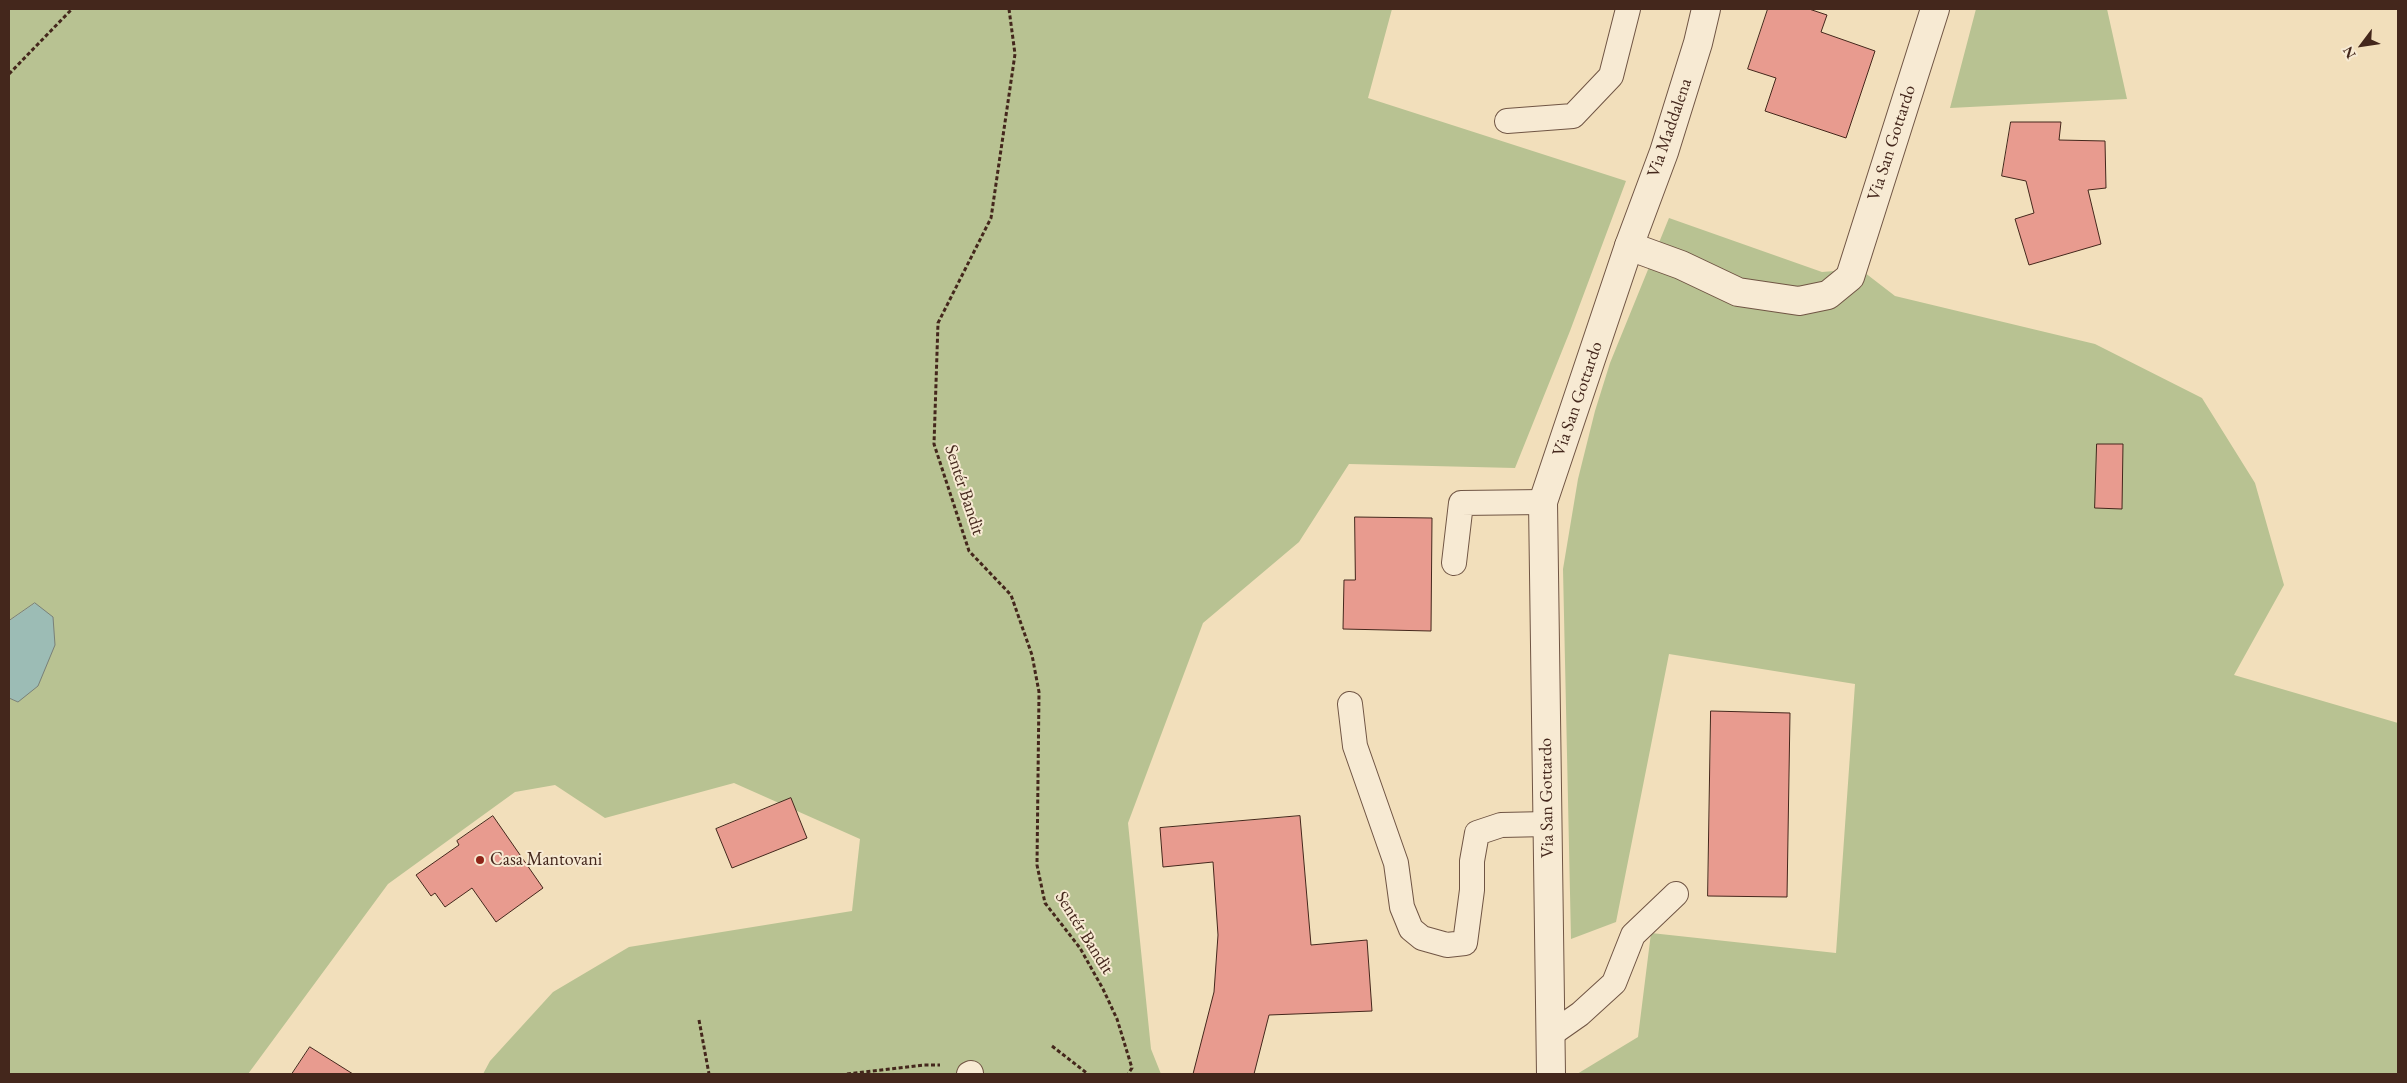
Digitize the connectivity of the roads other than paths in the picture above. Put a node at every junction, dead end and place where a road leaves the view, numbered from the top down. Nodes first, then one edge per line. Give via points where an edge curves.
1 (1628, 9) edge
2 (1706, 9) edge
3 (1935, 9) edge
4 (1507, 121) dead end
5 (1629, 246) junction
6 (1543, 502) junction
7 (1454, 562) dead end
8 (1350, 704) dead end
9 (1547, 824) junction
10 (1676, 894) dead end
11 (1550, 1035) junction
12 (1551, 1074) edge

1 - 4 lane via 1611,76 1573,116
2 - 5 street, Via Maddalena via 1669,134
3 - 5 street, Via San Gottardo via 1850,278 1828,295 1799,301 1738,292 1681,265
5 - 6 street, Via San Gottardo
6 - 7 lane via 1461,503
6 - 9 street, Via San Gottardo
8 - 9 lane via 1355,746 1396,863 1402,907 1411,929 1422,938 1447,945 1465,943 1477,833 1500,826
9 - 11 street, Via San Gottardo
10 - 11 lane via 1633,935 1614,983 1580,1014
11 - 12 street, Via San Gottardo

